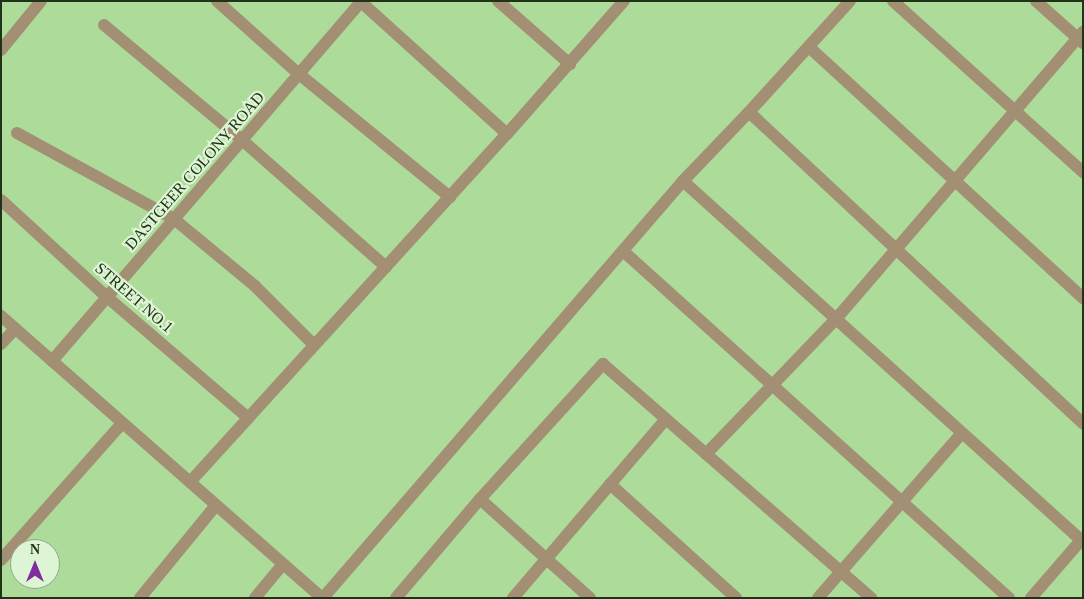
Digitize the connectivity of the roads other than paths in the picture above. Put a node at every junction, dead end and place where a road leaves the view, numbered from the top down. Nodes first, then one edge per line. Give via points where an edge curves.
1 (41, 1) edge
2 (217, 1) edge
3 (498, 1) edge
4 (624, 1) edge
5 (850, 1) edge
6 (893, 1) edge
7 (1036, 1) edge
8 (361, 2) edge
9 (104, 25) dead end
10 (1081, 38) edge
11 (809, 47) junction
12 (1, 50) edge
13 (570, 64) junction
14 (299, 74) junction
15 (1015, 111) junction
16 (749, 112) junction
17 (17, 132) dead end
18 (507, 134) junction
19 (242, 140) junction
20 (1083, 172) edge
21 (683, 181) junction
22 (955, 181) junction
23 (450, 196) junction
24 (1, 200) edge
25 (174, 219) junction
26 (623, 250) junction
27 (896, 250) junction
28 (386, 267) junction
29 (107, 297) junction
30 (1083, 298) edge
31 (1, 316) edge
32 (836, 319) junction
33 (15, 329) junction
34 (1, 344) edge
35 (314, 345) junction
36 (52, 361) junction
37 (773, 385) junction
38 (248, 418) junction
39 (666, 419) junction
40 (122, 422) junction
41 (1083, 424) edge
42 (962, 433) junction
43 (706, 454) junction
44 (190, 482) junction
45 (610, 484) junction
46 (480, 499) junction
47 (902, 502) junction
48 (216, 504) junction
49 (1082, 539) edge
50 (546, 558) junction
51 (1, 560) edge
52 (283, 564) junction
53 (841, 572) junction
54 (140, 598) edge
55 (255, 598) edge
56 (323, 598) edge
57 (396, 598) edge
58 (513, 598) edge
59 (590, 598) edge
60 (736, 598) edge
61 (818, 598) edge
62 (871, 598) edge
63 (1009, 598) edge
64 (1031, 598) edge

1 - 12 street
2 - 14 street
3 - 13 street
4 - 13 street
5 - 11 street
6 - 15 street
7 - 10 street
8 - 14 street, DASTGEER COLONY ROAD
8 - 18 street
9 - 19 street
10 - 15 street
11 - 16 street
11 - 22 street
13 - 18 street
14 - 19 street, DASTGEER COLONY ROAD
14 - 23 street
15 - 20 street
15 - 22 street
16 - 21 street
16 - 27 street
17 - 25 street
18 - 23 street
19 - 25 street, DASTGEER COLONY ROAD
19 - 28 street
21 - 26 street
21 - 32 street
22 - 27 street
22 - 30 street
23 - 28 street
24 - 29 street, STREET NO.1
25 - 29 street, DASTGEER COLONY ROAD
25 - 35 street via 255,286
26 - 37 street
26 - 56 street
27 - 32 street
27 - 41 street
28 - 35 street
29 - 36 street, DASTGEER COLONY ROAD
29 - 38 street, STREET NO.1
31 - 33 street
32 - 37 street
32 - 42 street
33 - 34 street
33 - 36 street
35 - 38 street
36 - 40 street
37 - 43 street
37 - 47 street
38 - 44 street
39 - 43 street
39 - 45 street
39 - 46 street via 602,364
40 - 44 street
40 - 51 street
42 - 47 street
42 - 49 street
43 - 53 street
44 - 48 street
45 - 50 street
45 - 60 street
46 - 50 street
46 - 57 street
47 - 53 street
47 - 63 street
48 - 52 street
48 - 54 street
49 - 64 street
50 - 58 street
50 - 59 street
52 - 55 street
52 - 56 street
53 - 61 street
53 - 62 street

